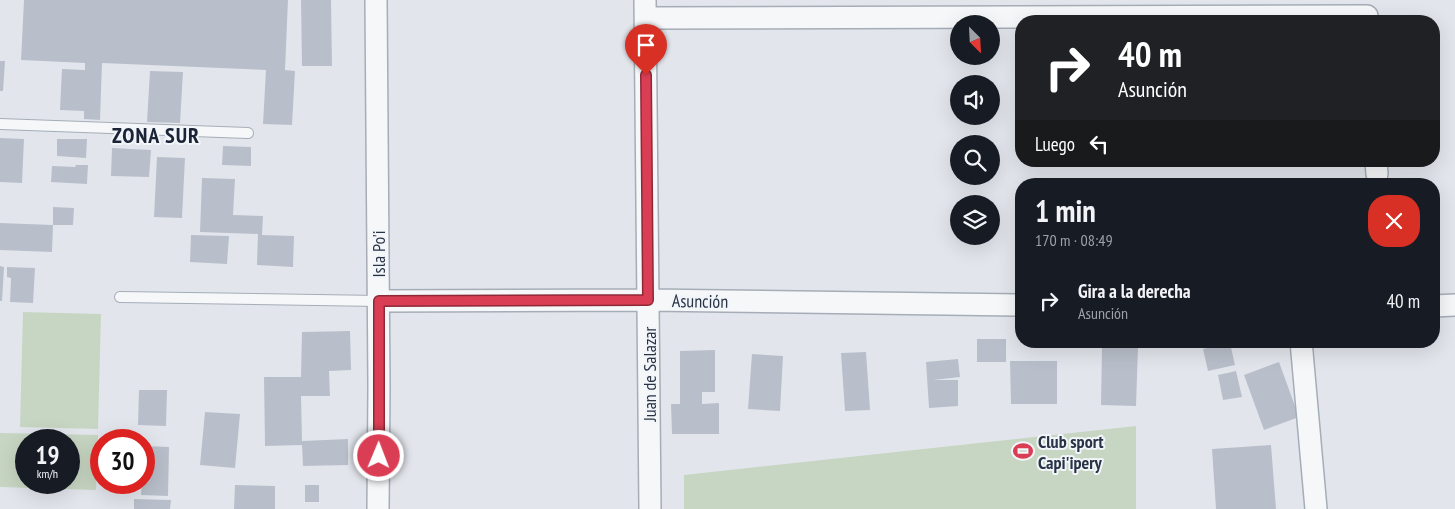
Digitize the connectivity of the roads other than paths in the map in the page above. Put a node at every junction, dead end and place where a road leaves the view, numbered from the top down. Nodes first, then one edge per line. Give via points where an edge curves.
1 (376, 0) edge
2 (646, 9) edge
3 (1367, 12) edge
4 (0, 124) edge
5 (248, 133) dead end
6 (120, 297) dead end
7 (648, 300) junction
8 (379, 301) junction
9 (1015, 305) edge
10 (1455, 305) edge
11 (1440, 306) edge
12 (1302, 348) edge
13 (378, 509) edge
14 (650, 509) edge
15 (1316, 509) edge

1 - 8 street, Isla Po'i
2 - 3 street
2 - 7 street, Juan de Salazar
4 - 5 lane
6 - 8 lane
7 - 8 street, Asunción
7 - 9 street, Asunción
7 - 14 street, Juan de Salazar
8 - 13 street, Isla Po'i
10 - 11 street
12 - 15 street

